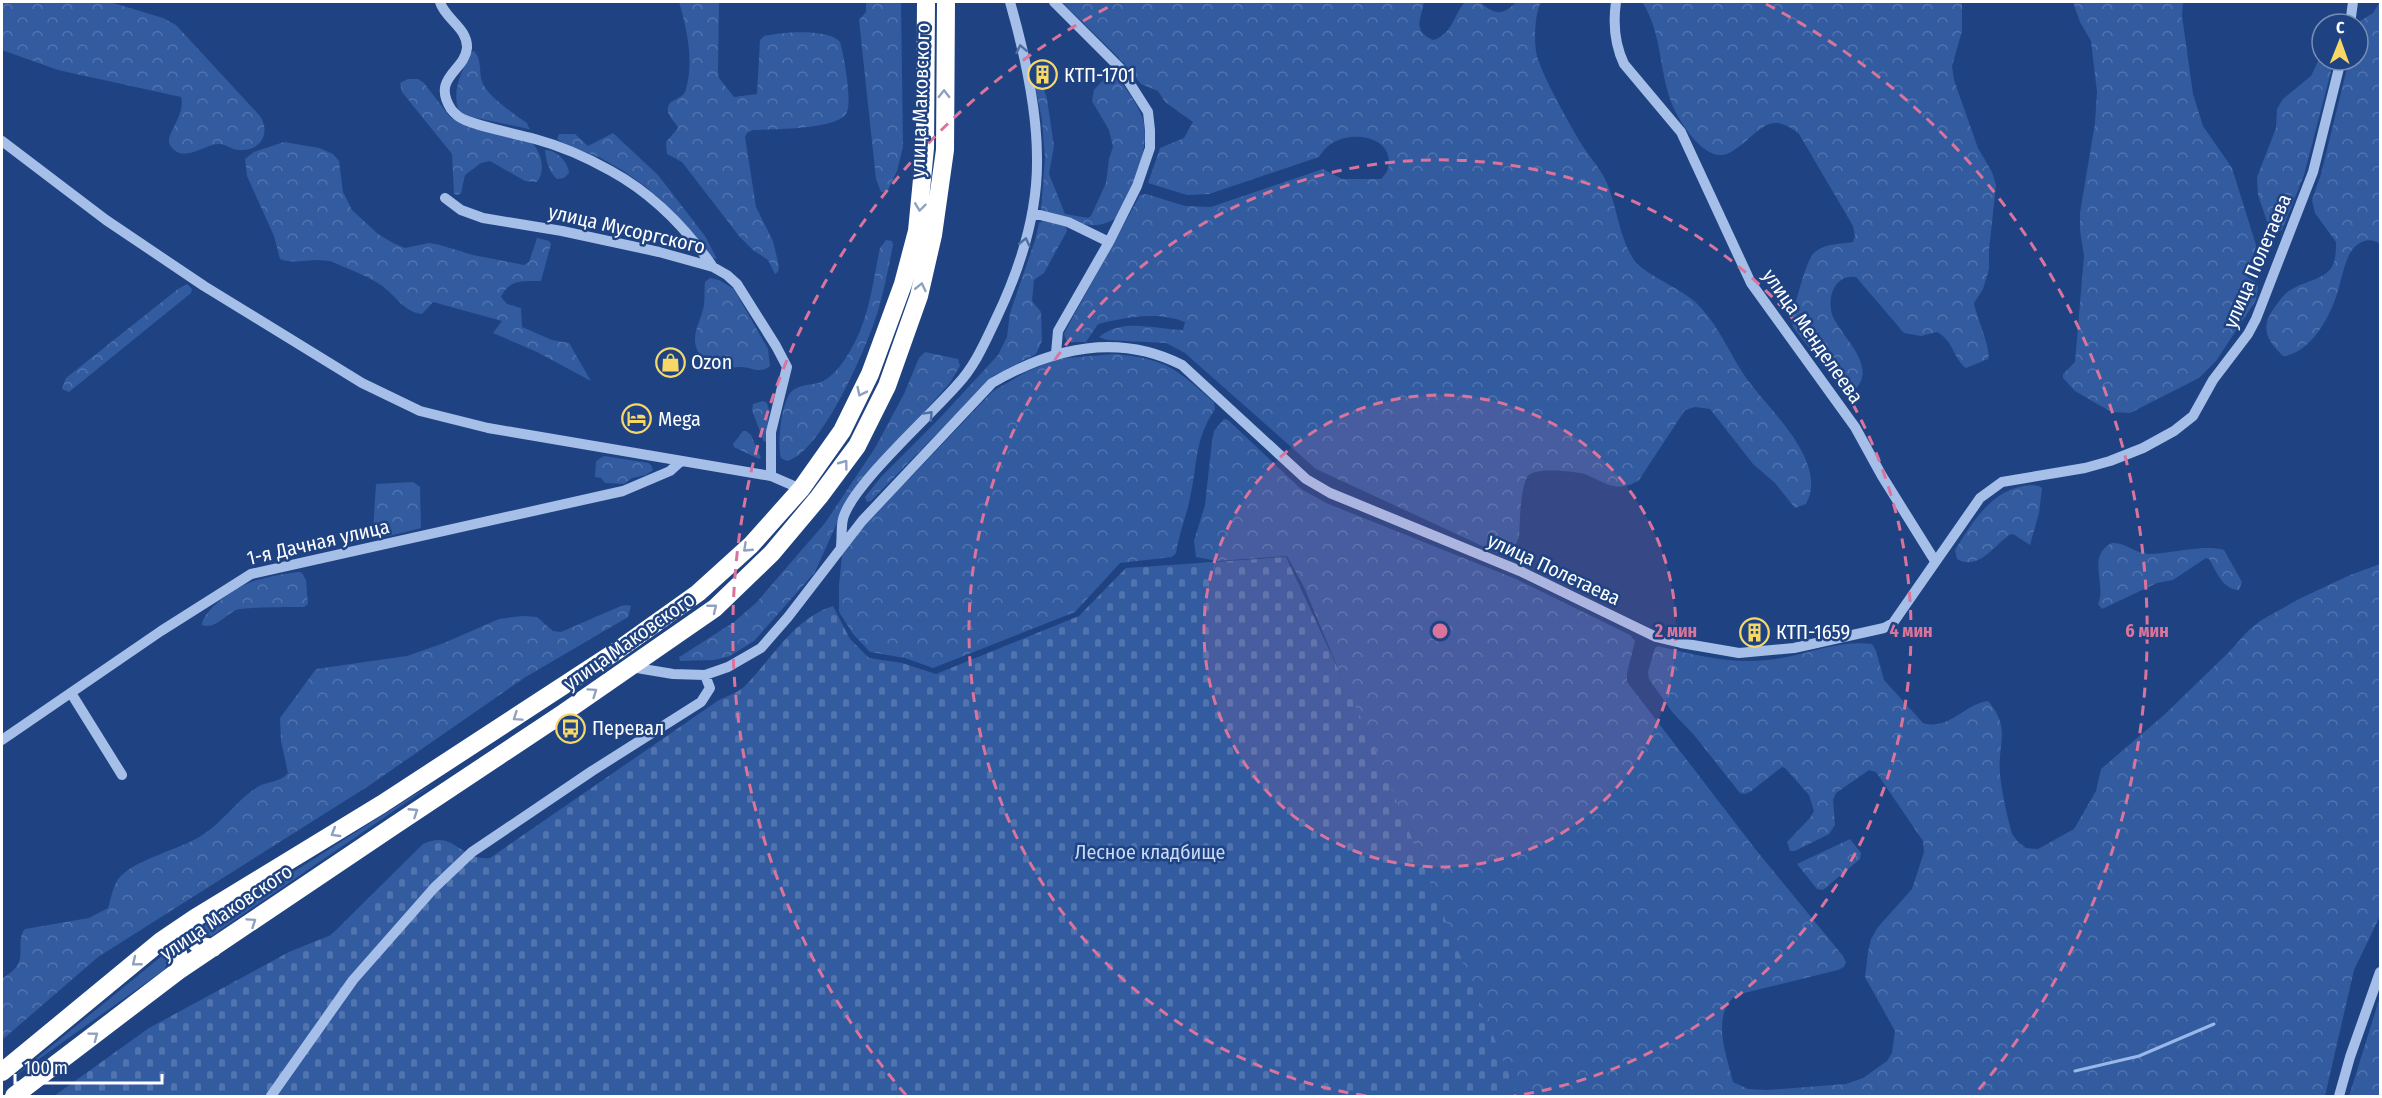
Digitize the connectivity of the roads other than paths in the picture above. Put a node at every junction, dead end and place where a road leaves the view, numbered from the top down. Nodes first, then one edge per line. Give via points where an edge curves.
1 (440, 2) edge
2 (926, 2) edge
3 (946, 2) edge
4 (1010, 2) edge
5 (1054, 2) edge
6 (1616, 2) edge
7 (2338, 72) edge
8 (2, 141) edge
9 (445, 198) dead end
10 (1032, 213) junction
11 (1109, 242) junction
12 (713, 267) junction
13 (1056, 353) junction
14 (680, 462) junction
15 (771, 476) junction
16 (801, 489) junction
17 (841, 546) junction
18 (1935, 561) junction
19 (630, 667) junction
20 (705, 675) junction
21 (71, 693) junction
22 (2, 740) edge
23 (122, 775) dead end
24 (195, 918) junction
25 (161, 941) junction
26 (213, 948) junction
27 (178, 971) junction
28 (2380, 972) edge
29 (2, 1072) edge
30 (14, 1096) edge
31 (271, 1096) edge
32 (2339, 1096) edge

1 - 12 street via 466,41 467,51 445,86 452,111 465,120 561,148 632,183 667,211
2 -> 16 highway, улица Маковского via 925,148 917,231 903,284 870,374 842,431
19 -> 3 highway, улица Маковского via 715,608 772,553 857,446 887,386 919,296 933,235 945,150
10 -> 4 street via 1037,159 1035,121
5 - 11 street via 1120,68 1148,112 1150,148 1137,186
6 - 18 street, улица Менделеева via 1615,31 1624,64 1681,132 1751,283 1855,427
7 - 18 street, улица Полетаева via 2313,171 2256,319 2193,416 2143,448 2110,461 2002,482 1980,498
8 - 14 street via 106,220 204,286 324,360 420,411 488,428
9 - 12 street, улица Мусоргского via 461,210 483,218 562,231
10 - 11 street via 1068,222
17 -> 10 street via 843,519 864,484 959,383 980,354 1016,276
11 - 13 street via 1058,331
12 - 15 street, улица Мусоргского via 737,284 787,367 771,432
13 - 17 street, улица Полетаева via 992,383
13 - 18 street, улица Полетаева via 1124,348 1162,355 1182,365 1306,479 1330,493 1520,571 1656,637 1681,643 1739,653 1794,648 1884,628 1893,622
14 - 15 street
14 - 21 street, 1-я Дачная улица via 670,471 623,491 251,574
15 - 16 street
16 -> 24 highway, улица Маковского via 751,545 698,593 618,650 419,781
17 - 20 street, улица Полетаева via 761,648
19 - 20 street
26 -> 19 highway, улица Маковского
20 - 31 street via 710,688 701,702 472,852 434,888 353,980
21 - 22 street, 1-я Дачная улица
21 - 23 street
24 - 25 highway, улица Маковского
24 - 26 highway via 193,940
25 - 27 highway via 178,951
25 -> 29 highway, улица Маковского
26 - 27 highway, улица Маковского
30 -> 27 highway, улица Маковского
28 - 32 street

